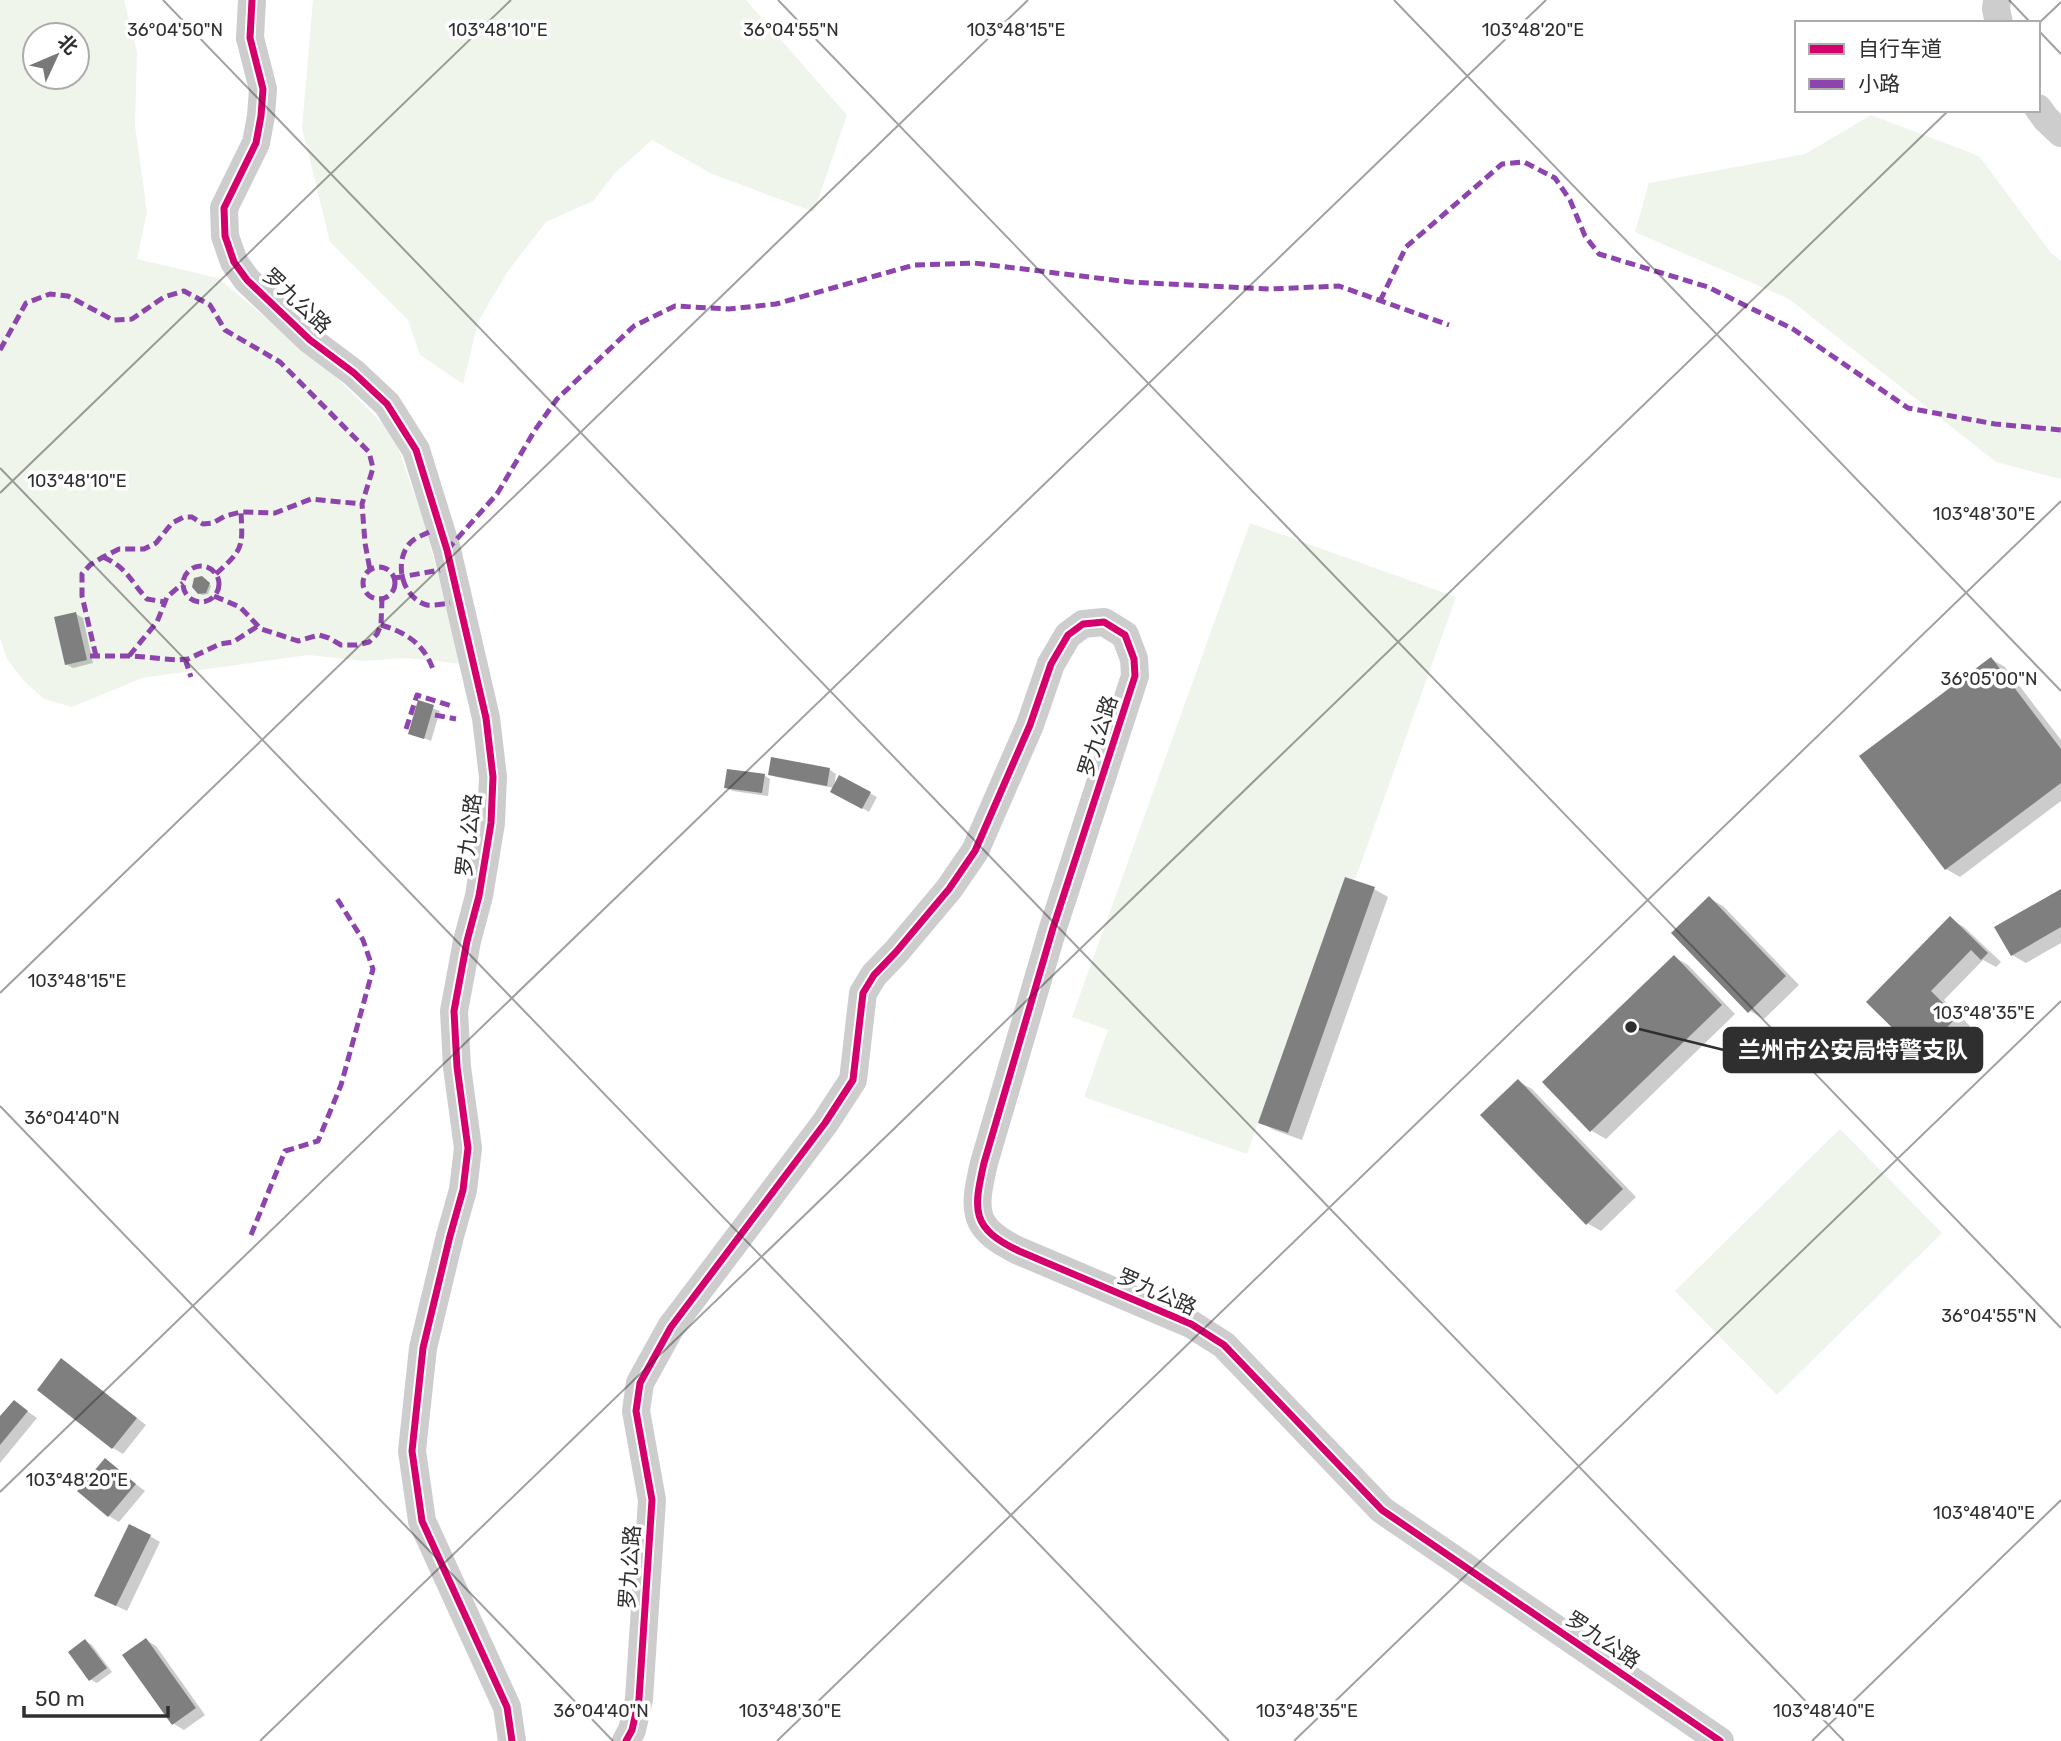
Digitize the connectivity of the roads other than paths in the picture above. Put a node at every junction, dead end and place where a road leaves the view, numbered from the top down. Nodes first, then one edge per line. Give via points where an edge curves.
1 (252, 0) edge
2 (1997, 0) edge
3 (1998, 21) edge
4 (2040, 111) edge
5 (2061, 133) edge
6 (512, 1741) edge
7 (626, 1741) edge
8 (1720, 1741) edge

1 - 6 street, 罗九公路 via 250,38 263,89 261,116 256,143 224,208 225,236 234,262 247,280 387,404 416,450 447,550 486,718 493,777 491,823 454,1012 467,1158 423,1348 412,1451 422,1521 507,1707
2 - 3 street
4 - 5 street
7 - 8 street, 罗九公路 via 639,1699 652,1500 636,1411 640,1383 671,1327 853,1080 863,993 949,890 975,851 1030,725 1051,664 1068,635 1083,624 1104,622 1125,635 1135,676 1053,928 984,1163 977,1194 978,1215 985,1230 1018,1251 1191,1324 1224,1345 1382,1510

